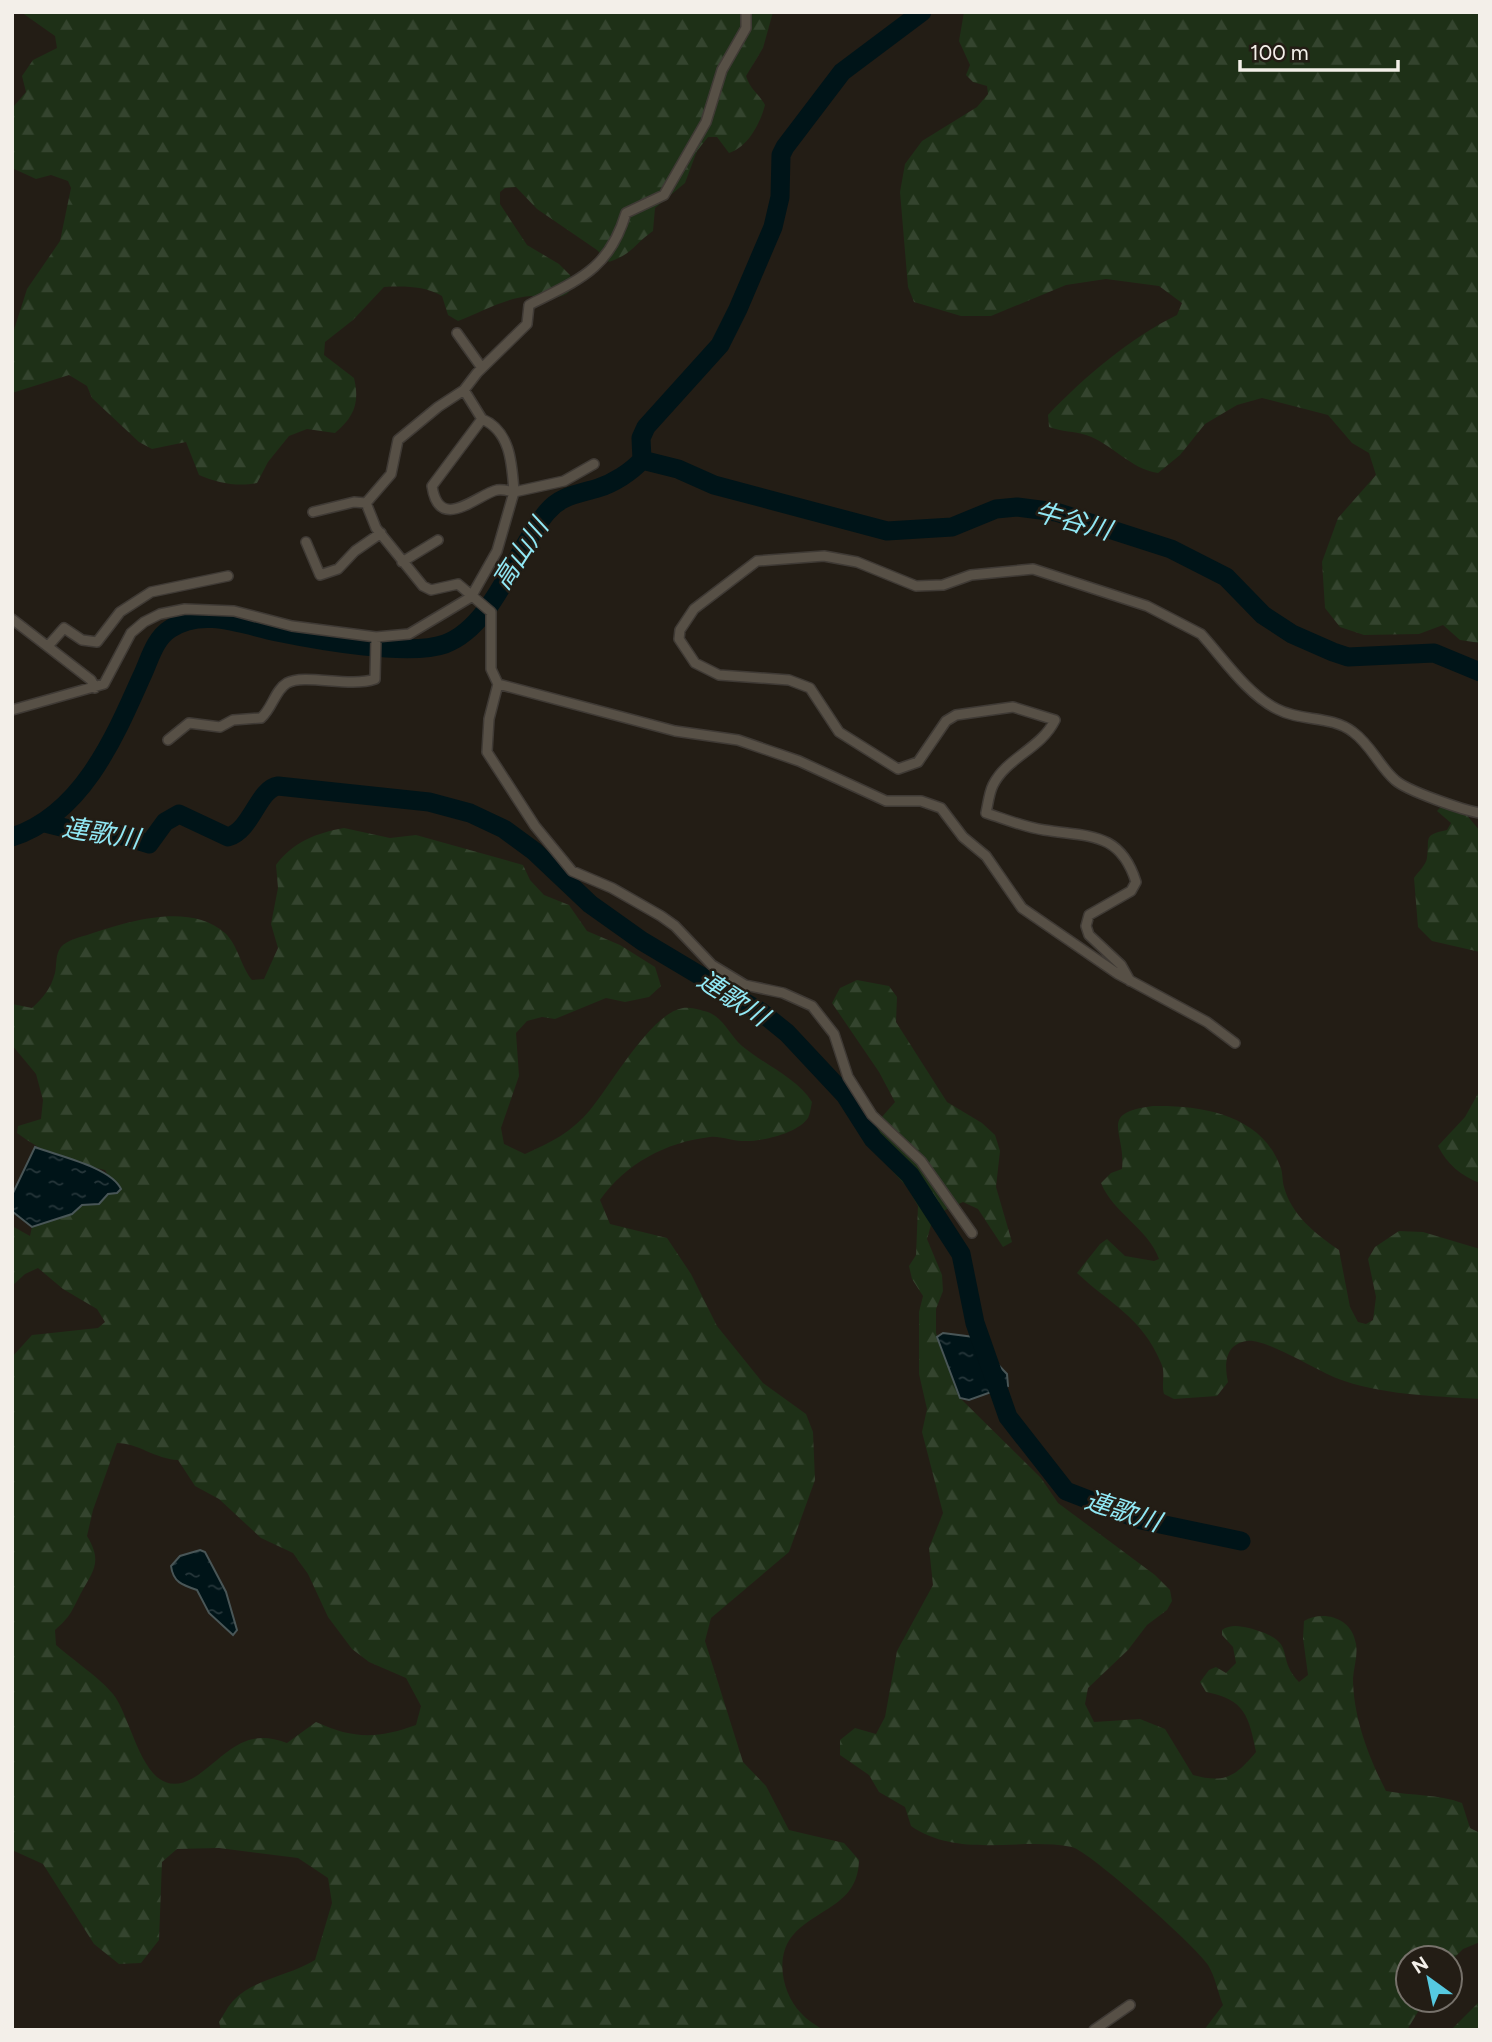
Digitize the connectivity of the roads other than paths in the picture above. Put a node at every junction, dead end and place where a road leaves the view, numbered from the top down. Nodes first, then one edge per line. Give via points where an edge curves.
1 (746, 12) edge
2 (457, 332) dead end
3 (482, 368) junction
4 (464, 390) junction
5 (482, 419) junction
6 (594, 464) dead end
7 (514, 492) junction
8 (366, 503) junction
9 (313, 512) dead end
10 (381, 533) junction
11 (438, 540) dead end
12 (306, 542) dead end
13 (402, 562) junction
14 (228, 576) dead end
15 (471, 597) junction
16 (12, 619) edge
17 (375, 644) junction
18 (48, 646) junction
19 (498, 684) junction
20 (95, 688) junction
21 (12, 710) edge
22 (168, 740) dead end
23 (1480, 813) edge
24 (1130, 981) junction
25 (1235, 1043) dead end
26 (972, 1233) dead end
27 (1130, 2005) dead end
28 (1094, 2030) edge

1 - 3 street via 746,28 722,70 706,122 664,195 626,214 613,248 602,262 529,305 527,324
2 - 3 street
3 - 4 street
4 - 5 street
4 - 8 street via 398,440 391,474
5 - 7 street via 491,422 508,446
5 - 7 street via 432,486 433,494 443,506 456,509 472,506 496,490
6 - 7 street via 564,481
7 - 15 street via 497,551
8 - 9 street
8 - 10 street
10 - 12 street via 338,569 320,575
10 - 13 street
11 - 13 street
13 - 15 street via 423,586 431,590 458,584
14 - 18 street via 152,592 121,612 97,642 64,628
15 - 17 street via 410,634
15 - 19 street via 491,612 491,669
16 - 18 street
17 - 20 street via 234,611 185,609 144,622 131,634 113,672
17 - 22 street via 377,675 371,680 293,681 281,688 261,718 219,727 189,723
18 - 20 street
19 - 24 street via 675,731 738,740 799,761 887,801 922,801 941,808 962,837 985,856 1022,908
19 - 26 street via 487,752 535,826 572,871 661,916 712,965 733,978 812,1006 834,1034 848,1077 872,1115 921,1161
20 - 21 street
23 - 24 street via 1395,781 1373,750 1339,723 1276,709 1190,626 1147,606 1033,569 916,586 857,562 824,556 757,561 694,610 678,639 695,663 719,676 789,680 810,688 839,732 898,769 918,762 946,721 956,715 1013,707 1055,720 1046,737 1015,760 993,785 986,813 1031,828 1101,838 1117,848 1136,882 1131,891 1089,915 1086,926
24 - 25 street via 1207,1022
27 - 28 street

